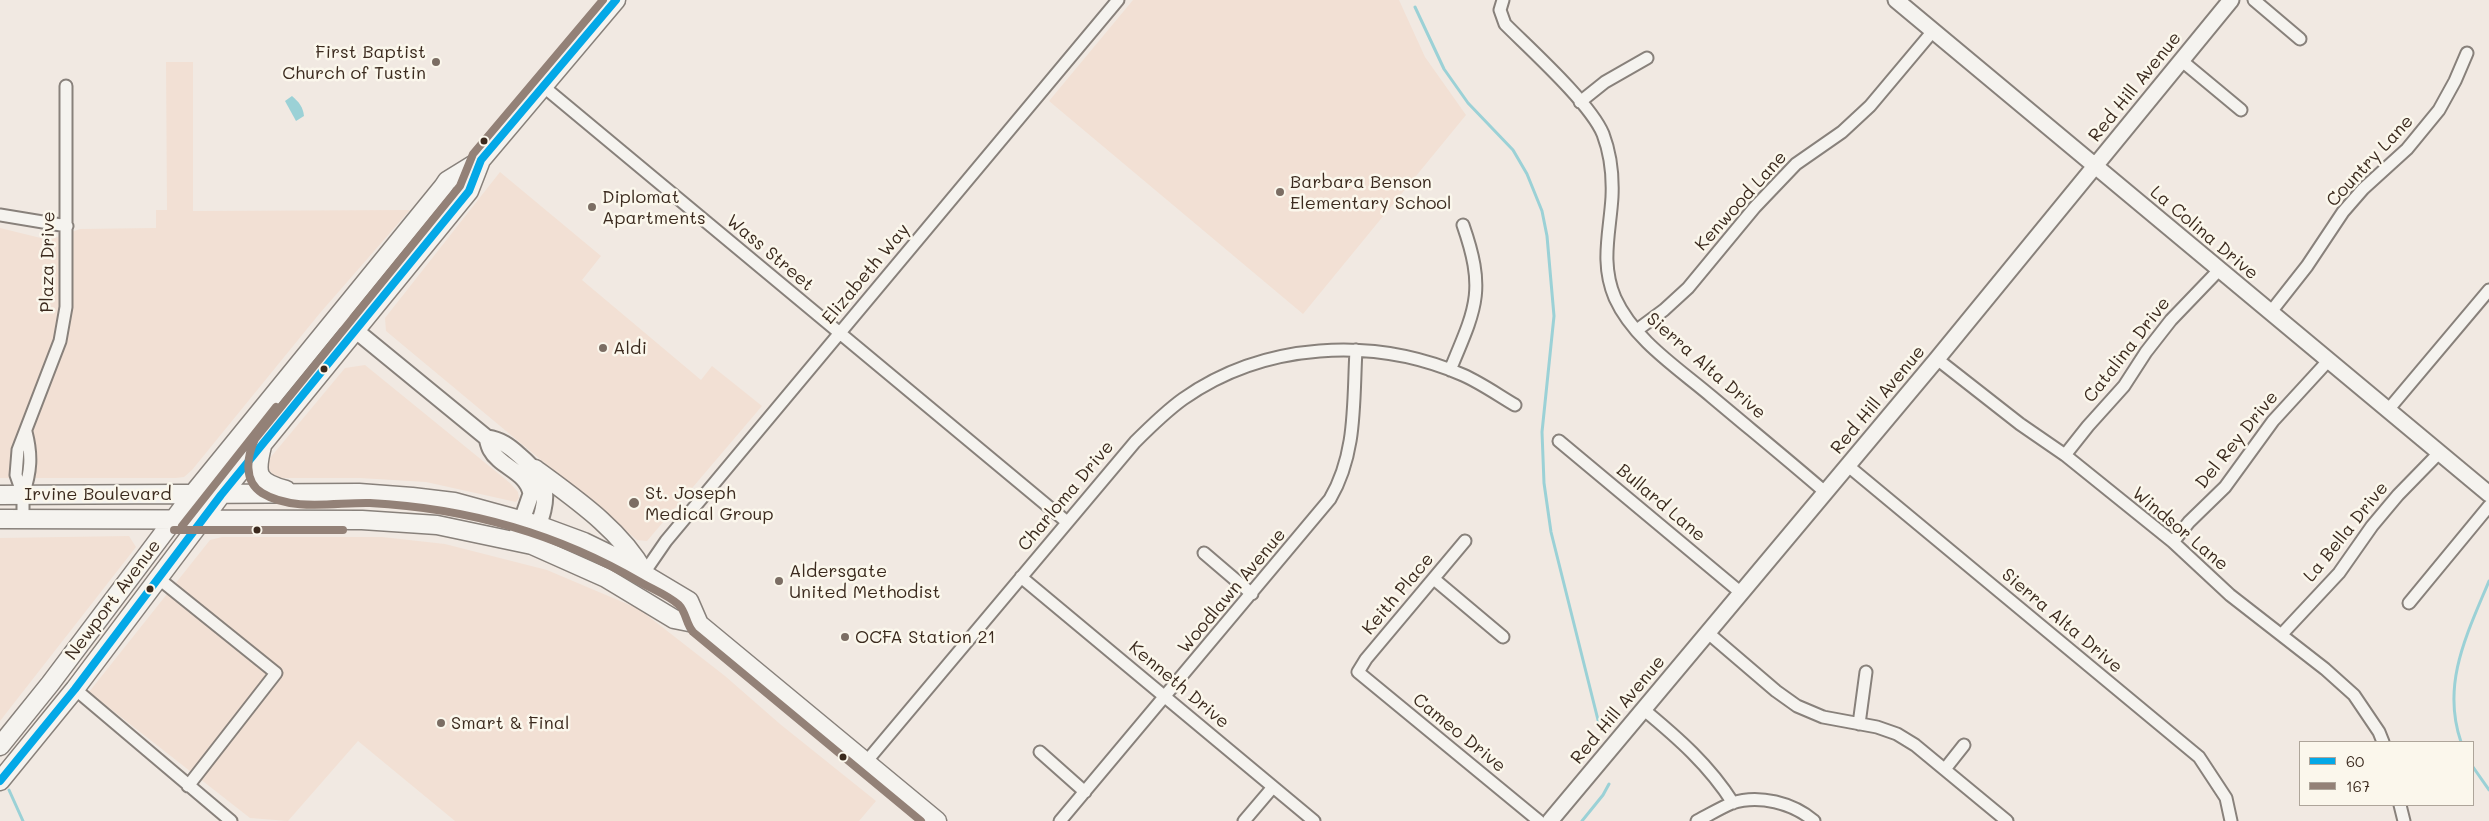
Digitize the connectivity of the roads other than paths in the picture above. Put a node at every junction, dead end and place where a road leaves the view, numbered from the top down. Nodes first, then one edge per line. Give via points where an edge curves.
1 (616, 0) edge
2 (1118, 0) edge
3 (1896, 0) edge
4 (2231, 0) edge
5 (2254, 0) edge
6 (1501, 5) edge
7 (1933, 31) junction
8 (2300, 39) dead end
9 (2467, 52) dead end
10 (1648, 58) dead end
11 (2182, 61) junction
12 (66, 86) dead end
13 (544, 87) junction
14 (1580, 102) junction
15 (2241, 110) dead end
16 (481, 160) junction
17 (2094, 167) junction
18 (0, 215) edge
19 (1463, 225) dead end
20 (67, 226) junction
21 (2219, 270) junction
22 (2489, 290) edge
23 (2270, 313) junction
24 (338, 316) junction
25 (1637, 330) junction
26 (356, 331) junction
27 (839, 334) junction
28 (1356, 350) junction
29 (1937, 359) junction
30 (2328, 361) junction
31 (1450, 370) junction
32 (1515, 406) dead end
33 (2388, 410) junction
34 (486, 438) junction
35 (1559, 441) dead end
36 (263, 444) junction
37 (2439, 453) junction
38 (2065, 455) junction
39 (1847, 465) junction
40 (535, 468) junction
41 (1825, 492) junction
42 (23, 494) junction
43 (193, 494) junction
44 (221, 494) junction
45 (301, 494) junction
46 (2489, 494) edge
47 (0, 495) edge
48 (2489, 506) edge
49 (0, 519) edge
50 (24, 519) junction
51 (174, 520) junction
52 (202, 520) junction
53 (531, 522) junction
54 (1067, 522) junction
55 (515, 540) junction
56 (1465, 541) dead end
57 (2173, 542) junction
58 (532, 545) junction
59 (1204, 553) dead end
60 (644, 573) junction
61 (1021, 577) junction
62 (158, 578) junction
63 (1434, 580) junction
64 (1740, 592) junction
65 (1252, 594) junction
66 (2409, 603) dead end
67 (699, 624) junction
68 (1707, 632) junction
69 (2282, 634) junction
70 (1502, 637) dead end
71 (1358, 672) joint
72 (1866, 672) dead end
73 (75, 689) junction
74 (1165, 697) junction
75 (1643, 709) junction
76 (1859, 724) junction
77 (2383, 741) edge
78 (1964, 745) dead end
79 (0, 746) edge
80 (1040, 752) dead end
81 (866, 762) junction
82 (1945, 769) junction
83 (0, 781) edge
84 (188, 786) junction
85 (1273, 787) junction
86 (1085, 792) junction
87 (1733, 803) junction
88 (2400, 806) edge
89 (231, 821) edge
90 (937, 821) edge
91 (1060, 821) edge
92 (1244, 821) edge
93 (1314, 821) edge
94 (1539, 821) edge
95 (1550, 821) edge
96 (1697, 821) edge
97 (1814, 821) edge
98 (2008, 821) edge
99 (2231, 821) edge
100 (2404, 821) edge

1 - 13 main road, Newport Avenue
2 - 27 street, Elizabeth Way
3 - 7 main road, La Colina Drive
4 - 11 main road, Red Hill Avenue
5 - 8 street
6 - 14 street, Sierra Alta Drive via 1505,24
7 - 17 main road, La Colina Drive
7 - 25 street, Kenwood Lane via 1870,106 1842,132 1796,164 1755,207 1688,288
9 - 23 street, Country Lane via 2439,110 2412,144 2343,212
10 - 14 street via 1605,82
11 - 15 street
11 - 17 main road, Red Hill Avenue
12 - 20 street, Plaza Drive
13 - 16 main road, Newport Avenue
13 - 27 street, Wass Street
14 - 25 street, Sierra Alta Drive via 1602,132 1610,154 1613,180 1606,246 1608,270 1615,297
16 - 24 main road, Newport Avenue via 448,181
16 - 26 main road, Newport Avenue via 469,191
17 - 21 main road, La Colina Drive
17 - 29 main road, Red Hill Avenue
18 - 20 street
19 - 31 street via 1474,255 1477,290 1472,317
20 - 42 street, Plaza Drive via 64,328 26,432 31,450 30,476
21 - 23 main road, La Colina Drive
21 - 38 street, Catalina Drive via 2171,320 2124,386
22 - 33 street
23 - 30 main road, La Colina Drive
24 - 26 main road
24 - 43 main road, Newport Avenue
25 - 41 street, Sierra Alta Drive via 1650,346
26 - 34 main road
26 - 36 main road, Newport Avenue
27 - 54 street, Wass Street
27 - 60 street, Elizabeth Way via 666,541
28 - 31 street via 1401,356
28 - 54 street, Charloma Drive via 1304,352 1258,363 1184,398 1135,442
28 - 65 street, Woodlawn Avenue via 1352,432 1349,454 1339,483 1320,514
29 - 38 street, Windsor Lane
29 - 39 main road, Red Hill Avenue
30 - 33 main road, La Colina Drive
30 - 57 street, Del Rey Drive via 2274,421 2225,487
31 - 32 street
33 - 37 main road, La Colina Drive
34 - 40 main road via 500,440
34 - 53 main road via 491,451 530,488
35 - 64 street, Bullard Lane
36 - 44 main road, Newport Avenue
36 - 45 main road via 258,463 262,480
37 - 46 main road, La Colina Drive
37 - 69 street, La Bella Drive via 2398,495 2339,573
38 - 57 street, Windsor Lane
39 - 41 main road, Red Hill Avenue
39 - 99 street, Sierra Alta Drive via 2199,757 2226,798
40 - 53 main road via 546,497
40 - 60 main road via 617,536 633,552
41 - 64 main road, Red Hill Avenue
42 - 43 main road, Irvine Boulevard
42 - 47 main road, Irvine Boulevard
42 - 50 street, Plaza Drive
43 - 44 main road, Irvine Boulevard
43 - 51 main road, Newport Avenue
44 - 45 main road, Irvine Boulevard
44 - 52 main road, Newport Avenue
45 - 53 main road, Irvine Boulevard via 368,494 454,502
48 - 66 street
49 - 50 main road, Irvine Boulevard
50 - 51 main road, Irvine Boulevard
51 - 52 main road, Irvine Boulevard
51 - 79 main road, Newport Avenue
52 - 55 main road, Irvine Boulevard via 407,522 437,524
52 - 62 main road, Newport Avenue
53 - 55 main road
53 - 58 main road
53 - 60 main road, Irvine Boulevard via 584,542
54 - 61 street, Charloma Drive
55 - 58 main road, Irvine Boulevard
56 - 63 street, Keith Place
57 - 69 street, Windsor Lane via 2230,595
58 - 67 main road, Irvine Boulevard via 606,578 674,619
59 - 65 street
60 - 67 main road, Irvine Boulevard via 689,601
61 - 74 street, Kenneth Drive
61 - 81 street, Charloma Drive
62 - 73 main road, Newport Avenue
62 - 84 street via 276,673
63 - 70 street
63 - 71 street, Keith Place
64 - 68 main road, Red Hill Avenue
65 - 74 street, Woodlawn Avenue
67 - 81 main road, Irvine Boulevard
68 - 75 main road, Red Hill Avenue
68 - 76 street via 1776,692 1797,706 1823,717
69 - 77 street, Windsor Lane via 2354,695
71 - 94 street, Cameo Drive
72 - 76 street
73 - 83 main road, Newport Avenue
73 - 84 street
74 - 85 street, Kenneth Drive
74 - 86 street, Woodlawn Avenue
75 - 87 street via 1696,754
75 - 95 main road, Red Hill Avenue
76 - 82 street via 1897,734
78 - 82 street
80 - 86 street
81 - 90 main road, Irvine Boulevard
82 - 98 street
84 - 89 street
85 - 92 street
85 - 93 street, Kenneth Drive
86 - 91 street, Woodlawn Avenue
87 - 96 street
87 - 97 street via 1746,800 1780,803
88 - 100 street

